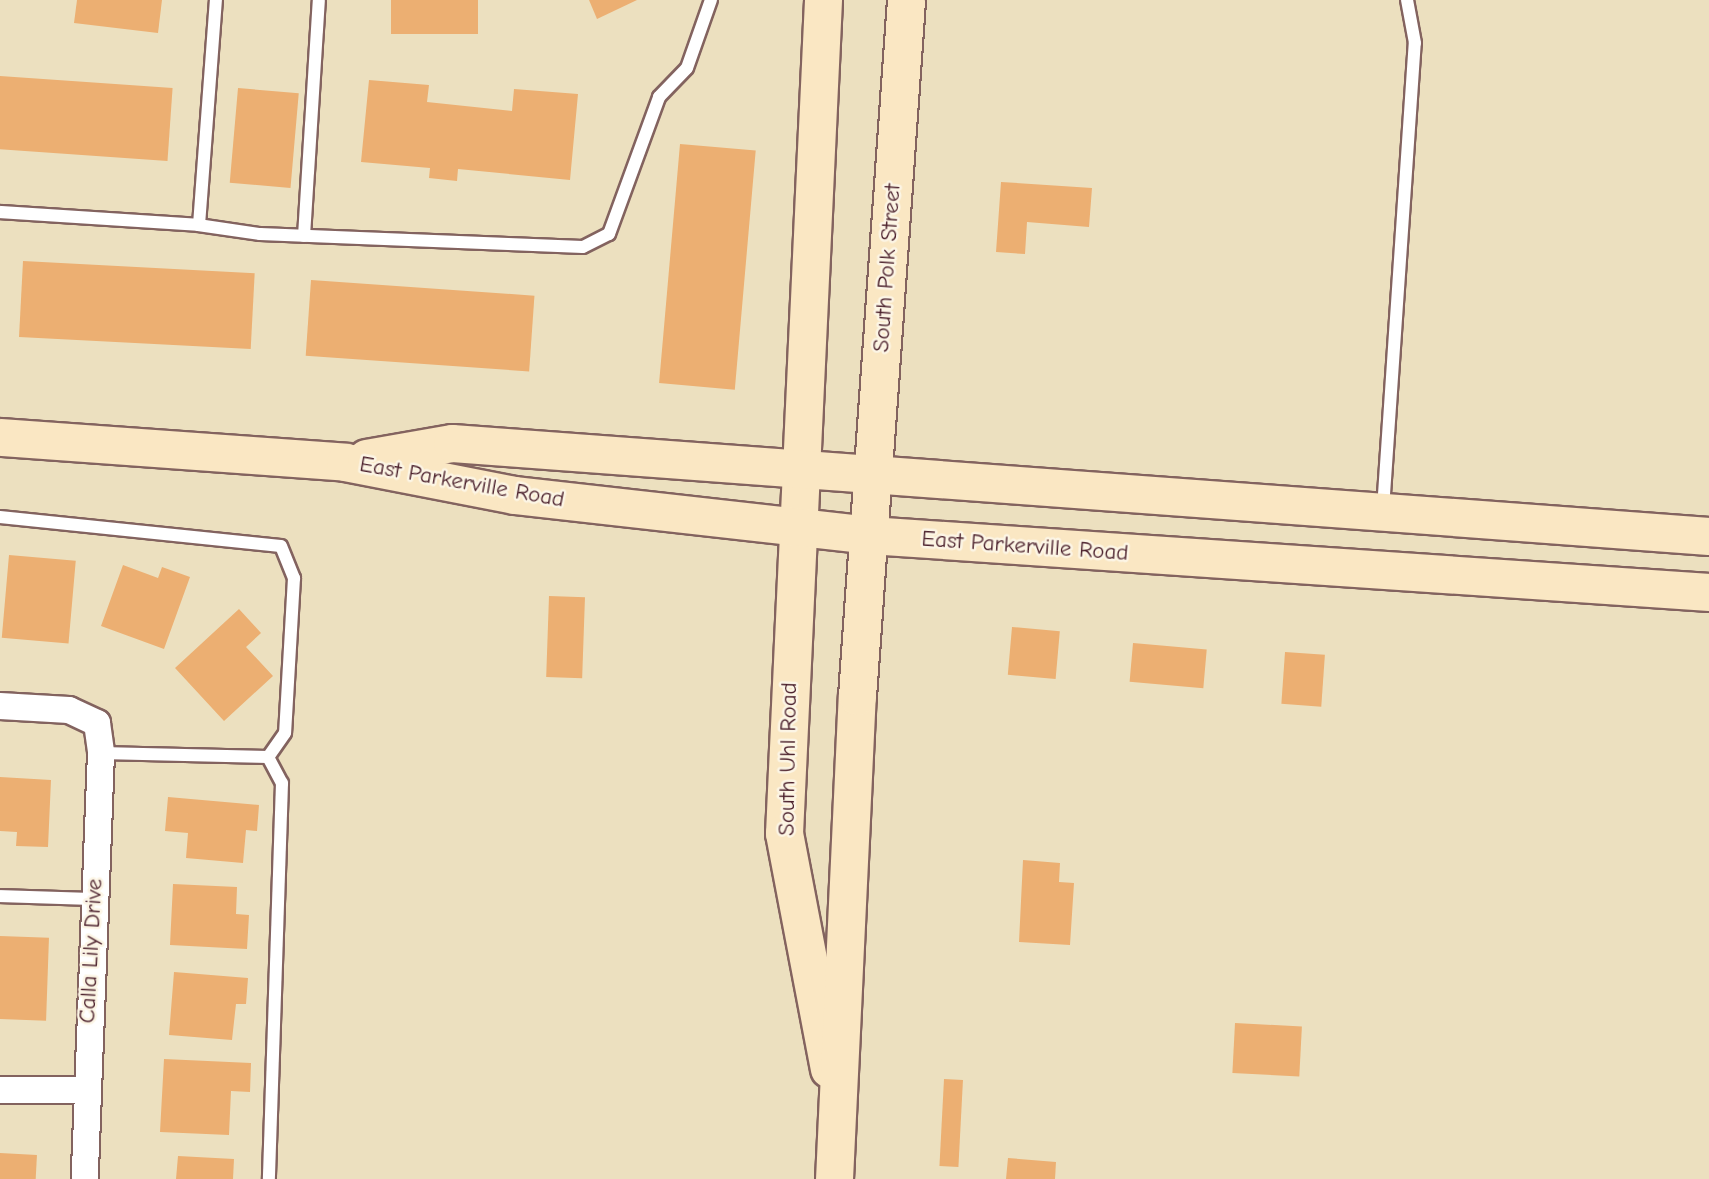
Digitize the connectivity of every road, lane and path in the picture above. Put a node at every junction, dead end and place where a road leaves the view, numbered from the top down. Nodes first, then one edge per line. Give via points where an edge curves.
1 (216, 0) edge
2 (319, 0) edge
3 (710, 0) edge
4 (823, 0) edge
5 (906, 0) edge
6 (1407, 0) edge
7 (0, 212) edge
8 (198, 225) junction
9 (304, 236) junction
10 (0, 437) edge
11 (345, 462) junction
12 (797, 465) junction
13 (873, 471) junction
14 (1382, 512) junction
15 (0, 517) edge
16 (794, 527) junction
17 (869, 535) junction
18 (1709, 536) edge
19 (1709, 592) edge
20 (0, 706) edge
21 (101, 752) junction
22 (268, 757) junction
23 (0, 896) edge
24 (94, 899) junction
25 (0, 1090) edge
26 (84, 1090) junction
27 (838, 1111) junction
28 (85, 1179) edge
29 (269, 1179) edge
30 (834, 1179) edge

1 - 8 lane
2 - 9 lane
3 - 9 lane via 687,68 659,97 609,234 583,247
4 - 12 main road
5 - 13 main road, South Polk Street
6 - 14 lane via 1415,43
7 - 8 lane
8 - 9 lane
10 - 11 main road, East Parkerville Road
11 - 12 main road, East Parkerville Road via 452,443
11 - 16 main road, East Parkerville Road via 514,495
12 - 13 main road, East Parkerville Road
12 - 16 main road
13 - 14 main road, East Parkerville Road
13 - 17 main road, South Polk Street
14 - 18 main road, East Parkerville Road
15 - 22 lane via 281,546 294,578 285,733
16 - 17 main road, East Parkerville Road
16 - 27 main road, South Uhl Road via 784,833
17 - 19 main road, East Parkerville Road
17 - 27 main road, South Uhl Road
20 - 21 street, Calla Lily Drive via 69,710 97,723
21 - 22 lane
21 - 24 street, Calla Lily Drive
22 - 29 lane via 282,783
23 - 24 lane
24 - 26 street, Calla Lily Drive
25 - 26 street
26 - 28 street, Calla Lily Drive
27 - 30 main road, South Uhl Road

